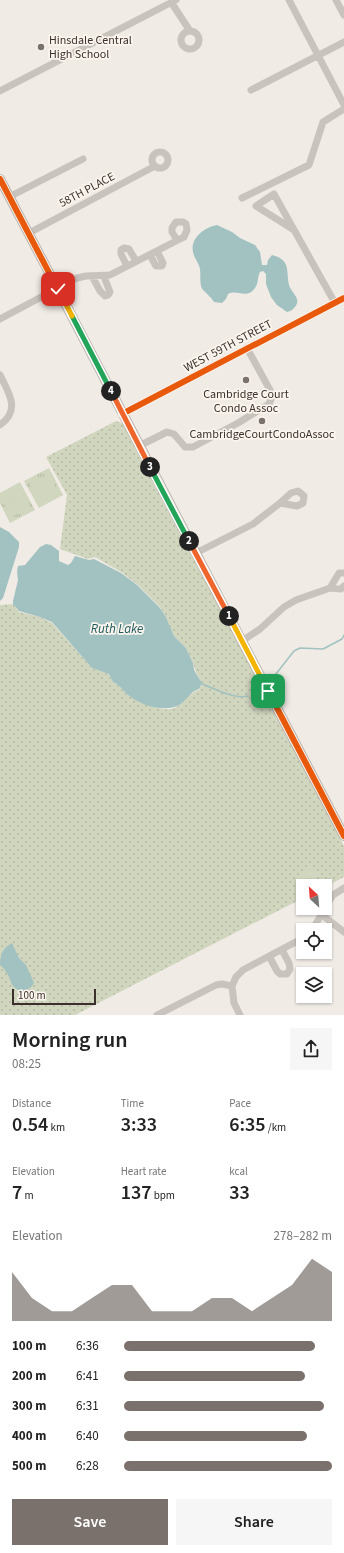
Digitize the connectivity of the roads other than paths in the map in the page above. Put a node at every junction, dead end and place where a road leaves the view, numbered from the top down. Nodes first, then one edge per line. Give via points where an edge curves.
1 (289, 0) edge
2 (336, 0) edge
3 (174, 1) edge
4 (344, 15) edge
5 (190, 31) dead end
6 (344, 42) edge
7 (318, 55) junction
8 (251, 90) dead end
9 (0, 91) edge
10 (344, 105) edge
11 (344, 109) edge
12 (83, 159) dead end
13 (155, 166) dead end
14 (0, 179) edge
15 (9, 197) junction
16 (242, 198) dead end
17 (294, 230) junction
18 (28, 233) junction
19 (177, 240) dead end
20 (157, 251) junction
21 (150, 255) junction
22 (136, 262) junction
23 (127, 266) junction
24 (92, 276) junction
25 (104, 276) junction
26 (58, 289) junction
27 (344, 298) edge
28 (335, 303) junction
29 (0, 319) edge
30 (247, 348) junction
31 (0, 375) edge
32 (122, 414) junction
33 (0, 425) edge
34 (139, 446) junction
35 (280, 503) dead end
36 (196, 553) junction
37 (344, 573) edge
38 (344, 586) edge
39 (330, 588) junction
40 (242, 641) junction
41 (344, 836) edge
42 (344, 888) edge
43 (332, 897) edge
44 (329, 915) edge
45 (344, 932) edge
46 (296, 942) edge
47 (282, 950) junction
48 (269, 956) junction
49 (232, 986) junction
50 (157, 1015) edge
51 (240, 1015) edge

1 - 7 street
2 - 4 street
3 - 5 street
3 - 9 street
6 - 7 street
7 - 8 street
7 - 10 street
11 - 16 street via 323,122 309,165
12 - 15 street
13 - 18 street, 58TH PLACE
14 - 15 street
15 - 18 street
17 - 17 street via 274,194 256,206 262,209
17 - 28 street
18 - 26 street
19 - 20 street
20 - 21 street
20 - 21 street via 162,266 156,266
21 - 22 street
22 - 23 street
22 - 23 street via 129,249 124,248 121,254
23 - 25 street via 110,276
24 - 25 street
24 - 25 street via 100,292 105,296 110,292
24 - 26 street via 77,278
26 - 29 street
26 - 32 street
27 - 28 street, WEST 59TH STREET
28 - 30 street, WEST 59TH STREET
30 - 32 street, WEST 59TH STREET
30 - 34 street via 270,390 272,398 269,404 193,447 185,447 174,434 166,432
31 - 33 street via 12,403 12,412
32 - 34 street
34 - 36 street
35 - 36 street via 254,524
36 - 40 street
37 - 39 street via 339,573
38 - 39 street via 341,589
39 - 40 street via 290,603
40 - 41 street
42 - 43 street
44 - 45 street
46 - 47 street
47 - 48 street
47 - 48 street via 290,966 287,974 280,974 277,971
48 - 49 street via 243,970
49 - 50 street via 216,985
49 - 51 street via 234,1003

